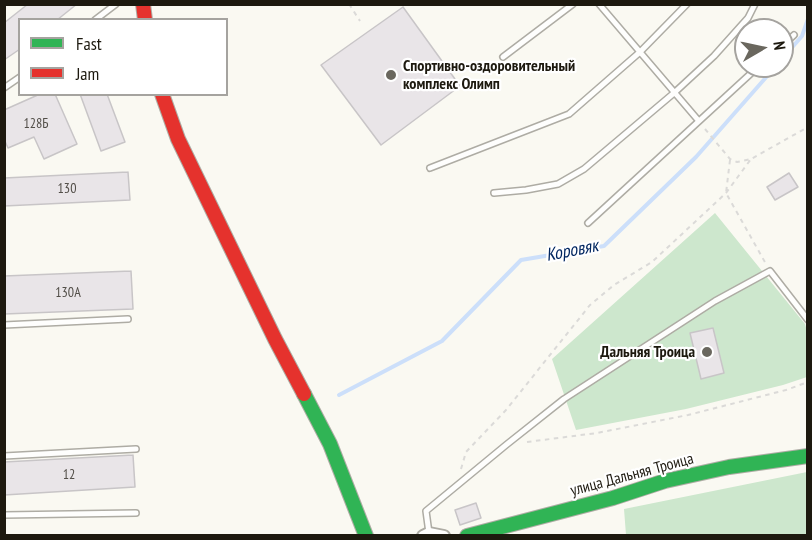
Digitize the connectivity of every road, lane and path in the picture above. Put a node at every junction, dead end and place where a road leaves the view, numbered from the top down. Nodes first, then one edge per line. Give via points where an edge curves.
1 (116, 4) edge
2 (349, 4) edge
3 (573, 4) edge
4 (599, 4) edge
5 (687, 4) edge
6 (754, 4) edge
7 (98, 18) edge
8 (360, 21) dead end
9 (640, 52) junction
10 (503, 57) dead end
11 (18, 78) edge
12 (745, 78) edge
13 (4, 88) edge
14 (674, 93) junction
15 (163, 96) edge
16 (698, 120) junction
17 (807, 127) edge
18 (730, 159) junction
19 (751, 159) junction
20 (430, 168) dead end
21 (494, 193) dead end
22 (726, 193) junction
23 (588, 223) dead end
24 (770, 271) junction
25 (128, 319) dead end
26 (807, 320) edge
27 (4, 325) edge
28 (807, 382) edge
29 (506, 445) junction
30 (136, 448) dead end
31 (4, 456) edge
32 (807, 456) edge
33 (457, 486) junction
34 (136, 513) dead end
35 (4, 515) edge
36 (426, 534) edge
37 (366, 536) edge
38 (444, 536) edge
39 (467, 536) edge

1 - 7 lane
2 - 8 path
3 - 10 lane
4 - 9 lane
5 - 9 lane
6 - 14 lane via 748,18 714,56
9 - 14 lane
9 - 20 lane via 569,114
11 - 13 lane
12 - 16 lane
14 - 16 lane
14 - 21 lane via 584,169 558,184
15 - 37 street via 178,139 330,444
16 - 18 path
16 - 23 lane
17 - 19 path
18 - 19 path
18 - 22 path
19 - 22 path
22 - 24 path
22 - 33 path via 652,262 590,305 506,410 466,452
24 - 26 lane
24 - 29 lane via 715,301 564,399
25 - 27 lane
28 - 29 path via 688,415
29 - 33 lane
30 - 31 lane
32 - 39 street, улица Дальняя Троица via 665,481
33 - 36 lane via 426,511
34 - 35 lane
36 - 38 street

